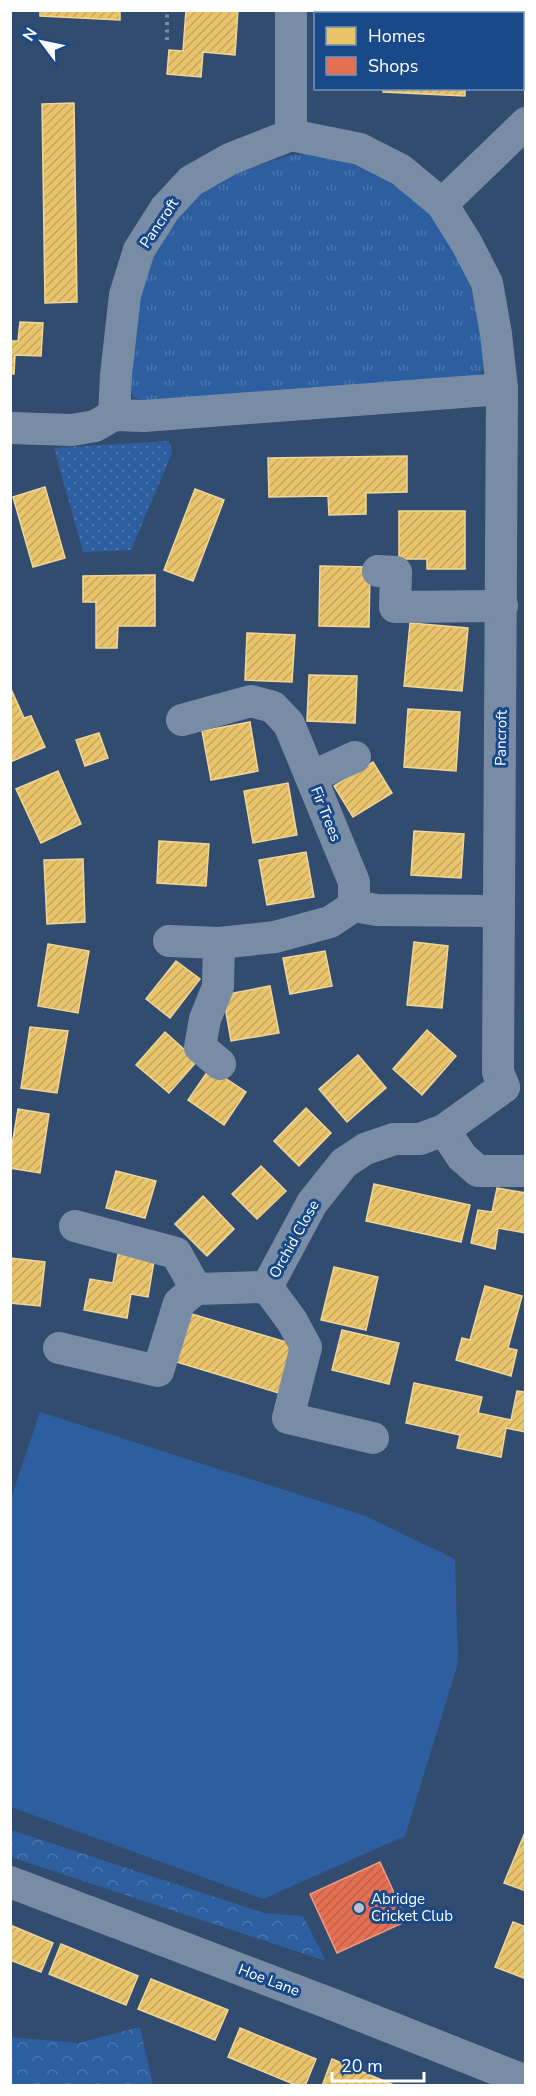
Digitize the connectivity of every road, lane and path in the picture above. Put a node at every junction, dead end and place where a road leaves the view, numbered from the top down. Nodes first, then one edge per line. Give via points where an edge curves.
1 (167, 10) edge
2 (291, 10) edge
3 (167, 40) dead end
4 (525, 123) edge
5 (291, 135) junction
6 (442, 204) junction
7 (502, 388) junction
8 (114, 414) junction
9 (10, 428) edge
10 (378, 571) dead end
11 (502, 606) junction
12 (182, 720) dead end
13 (355, 757) dead end
14 (311, 777) junction
15 (354, 906) junction
16 (499, 911) junction
17 (170, 941) dead end
18 (219, 943) junction
19 (219, 1064) dead end
20 (515, 1091) edge
21 (444, 1130) junction
22 (525, 1171) edge
23 (75, 1226) dead end
24 (267, 1287) junction
25 (209, 1288) junction
26 (59, 1348) dead end
27 (373, 1438) dead end
28 (10, 1882) edge
29 (525, 2081) edge

1 - 3 path
2 - 5 street
4 - 6 street
5 - 6 street, Pancroft via 360,148 401,170
5 - 8 street, Pancroft via 230,159 191,181 165,209 139,250 125,295
6 - 7 street, Pancroft via 487,284
7 - 8 street via 144,416
7 - 11 street, Pancroft
8 - 9 street via 95,426 72,430
10 - 11 street via 396,572 395,608
11 - 16 street, Pancroft
12 - 14 street, Fir Trees via 252,701 273,707 289,724
13 - 14 street
14 - 15 street, Fir Trees via 354,882
15 - 16 street via 377,910
15 - 18 street via 330,922 275,937
16 - 20 street, Pancroft via 498,1072
17 - 18 street
18 - 19 street via 218,987 205,1019 200,1047
20 - 21 street, Orchid Close
21 - 22 street via 462,1157 478,1170
21 - 24 street, Orchid Close via 420,1139 394,1139 365,1149 344,1163 312,1203
23 - 25 street via 176,1253
24 - 25 street, Orchid Close
24 - 27 street via 306,1347 288,1418
25 - 26 street via 179,1303 158,1371
28 - 29 street, Hoe Lane

